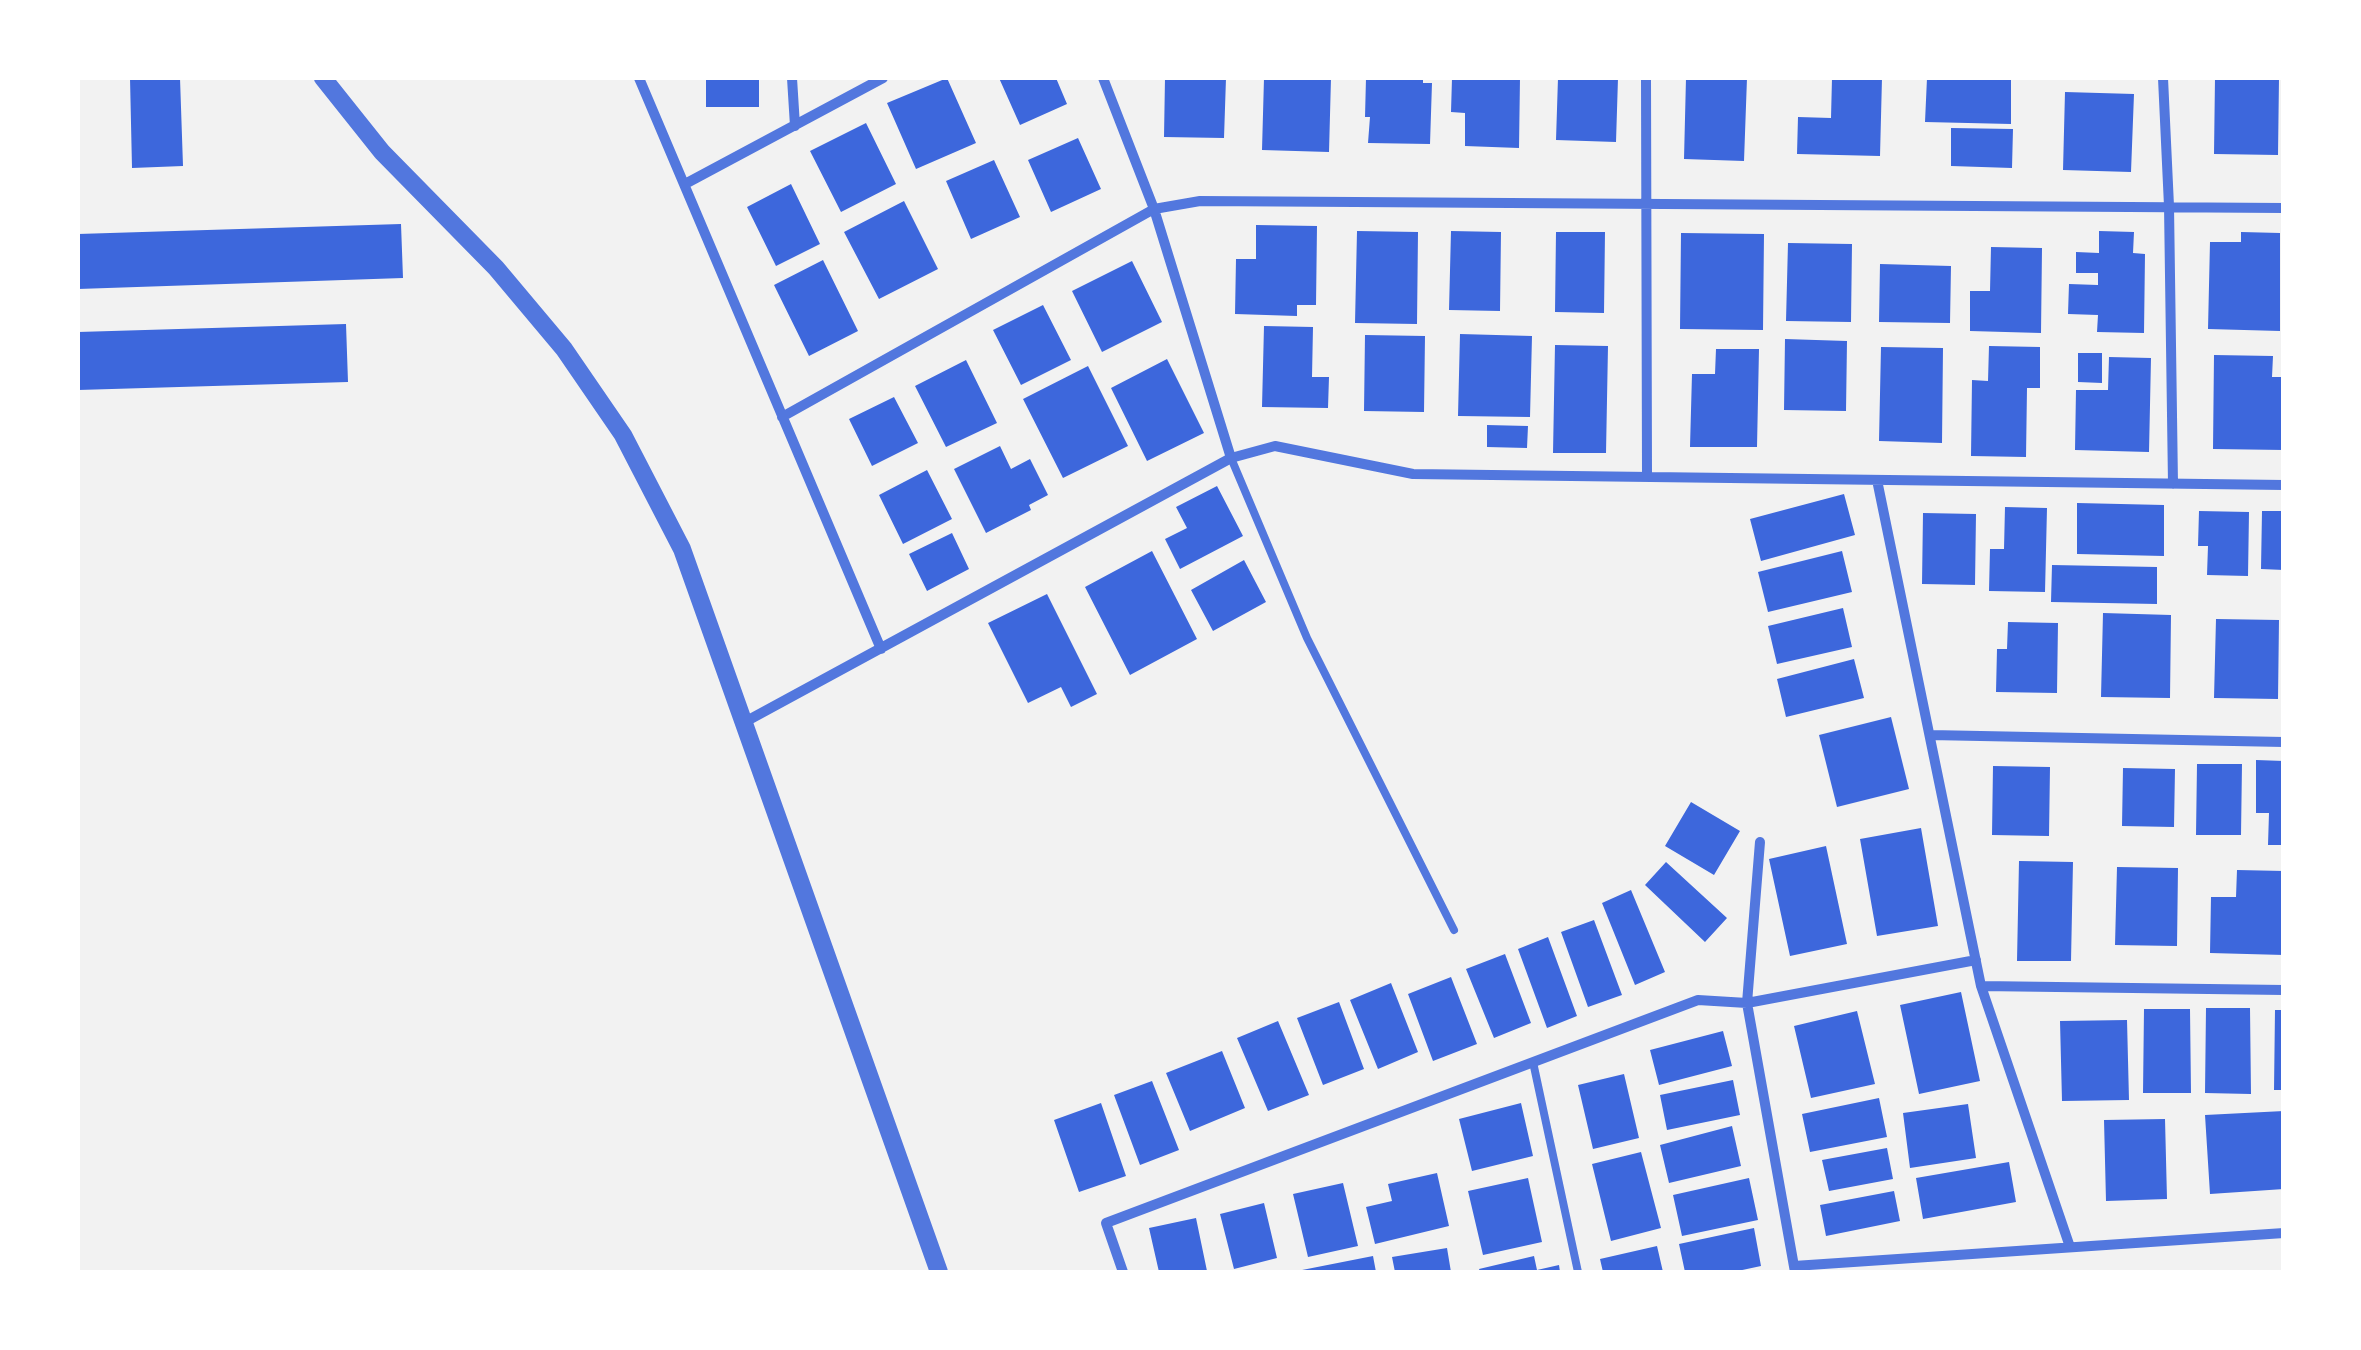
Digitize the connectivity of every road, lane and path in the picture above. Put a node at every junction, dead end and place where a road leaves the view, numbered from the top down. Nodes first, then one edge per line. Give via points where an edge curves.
1 (323, 78) edge
2 (639, 78) edge
3 (792, 78) edge
4 (882, 78) edge
5 (1103, 78) edge
6 (1646, 78) edge
7 (2163, 78) edge
8 (794, 126) junction
9 (684, 184) junction
10 (1646, 202) junction
11 (2169, 206) junction
12 (2284, 208) edge
13 (1154, 209) junction
14 (782, 417) junction
15 (1231, 458) junction
16 (1647, 476) junction
17 (1876, 480) junction
18 (2173, 484) junction
19 (2284, 485) edge
20 (881, 648) junction
21 (743, 723) junction
22 (1930, 735) junction
23 (2284, 742) edge
24 (1760, 842) dead end
25 (1454, 930) dead end
26 (1976, 960) junction
27 (1981, 986) junction
28 (2284, 990) edge
29 (1746, 1002) junction
30 (1533, 1062) junction
31 (2284, 1233) edge
32 (2070, 1247) junction
33 (1795, 1269) edge
34 (939, 1272) edge
35 (1123, 1272) edge
36 (1578, 1272) edge

1 - 21 street via 382,152 553,335 622,435 682,549
2 - 9 street
3 - 8 street
4 - 8 street
5 - 13 street
6 - 10 street
7 - 11 street
8 - 9 street
9 - 14 street
10 - 11 street
10 - 13 street via 1200,201
10 - 16 street
11 - 12 street
11 - 18 street
13 - 14 street
13 - 15 street
14 - 20 street
15 - 16 street via 1275,446 1412,474
15 - 20 street
15 - 25 lane via 1307,638
16 - 17 street
17 - 18 street
17 - 22 street
18 - 19 street
20 - 21 street
21 - 34 street
22 - 23 street
22 - 26 street
24 - 29 street
26 - 27 street
26 - 29 street
27 - 28 street
27 - 32 street
29 - 30 street via 1698,1000
29 - 33 street
30 - 35 street via 1106,1224
30 - 36 lane
31 - 32 street
32 - 33 street

